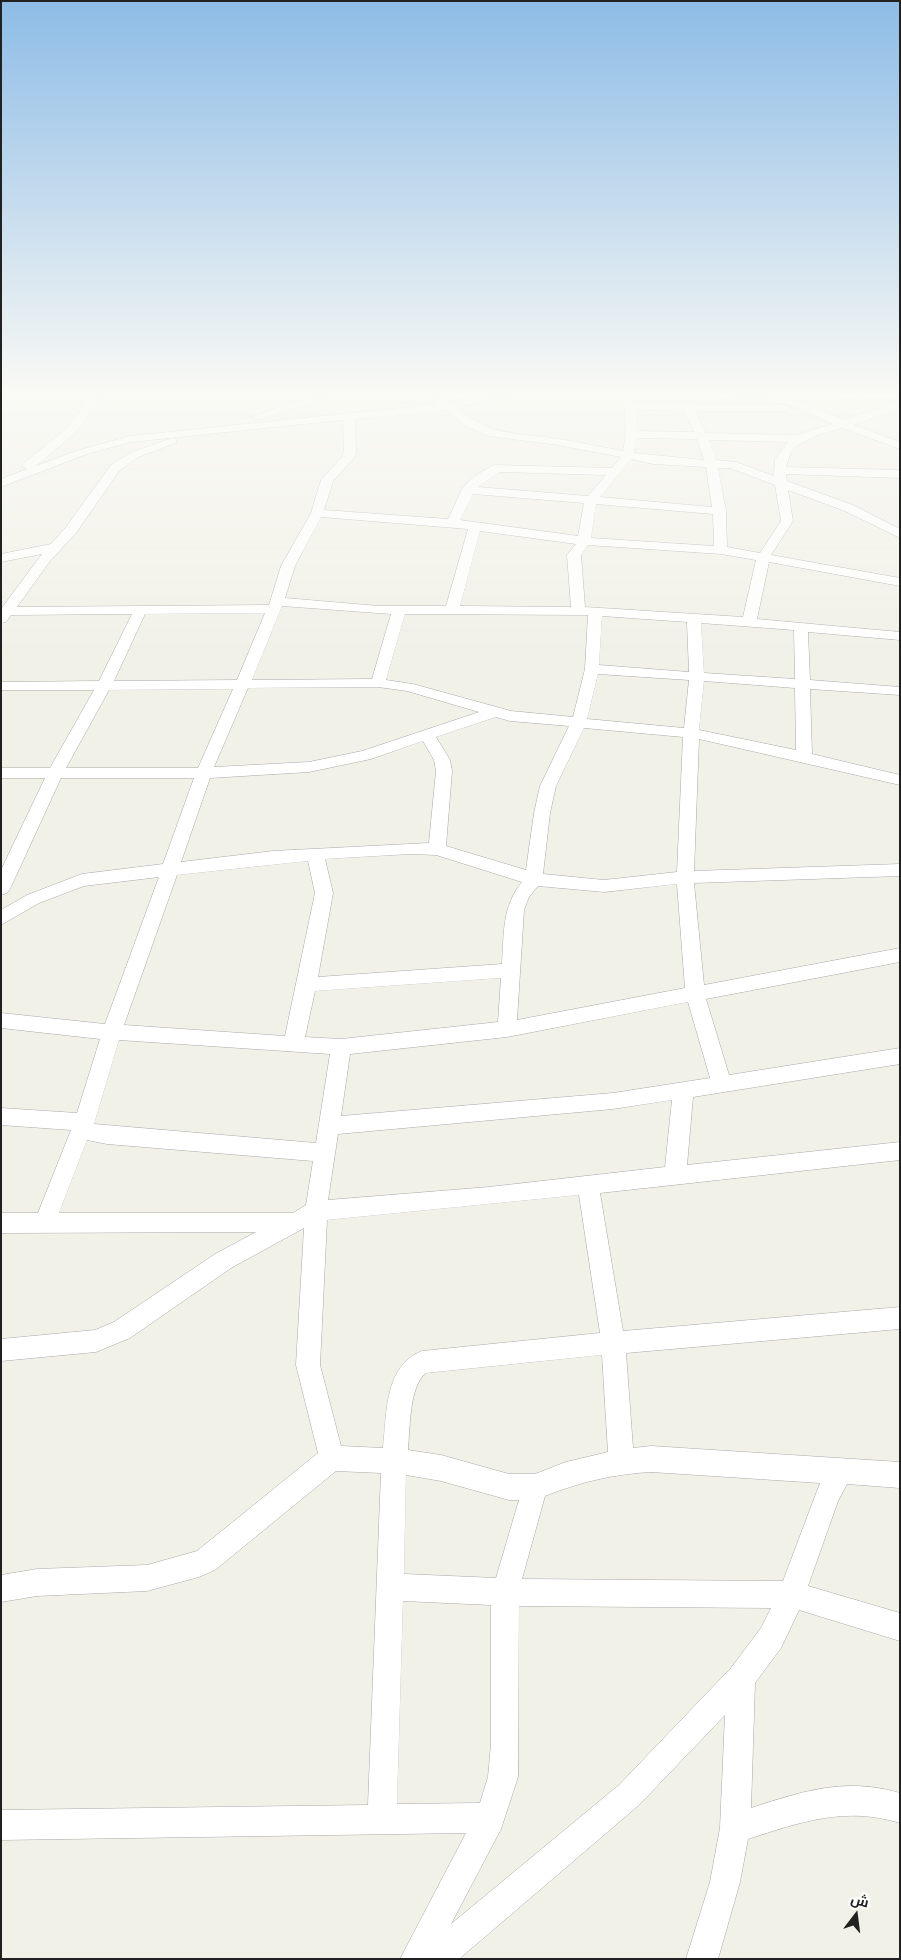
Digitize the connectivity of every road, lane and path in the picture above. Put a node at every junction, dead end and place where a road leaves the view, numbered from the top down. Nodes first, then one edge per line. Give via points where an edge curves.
1 (106, 479) edge
2 (328, 479) edge
3 (479, 479) edge
4 (609, 479) edge
5 (715, 479) edge
6 (781, 479) edge
7 (789, 479) edge
8 (466, 490) junction
9 (590, 502) junction
10 (720, 511) junction
11 (317, 513) junction
12 (453, 523) junction
13 (475, 526) junction
14 (900, 534) edge
15 (584, 540) junction
16 (56, 546) junction
17 (721, 550) junction
18 (1, 558) edge
19 (763, 558) junction
20 (900, 582) edge
21 (275, 605) junction
22 (140, 610) junction
23 (400, 610) junction
24 (452, 610) junction
25 (578, 611) junction
26 (595, 611) junction
27 (4, 615) edge
28 (694, 618) junction
29 (748, 622) junction
30 (801, 628) junction
31 (900, 636) edge
32 (592, 669) junction
33 (697, 677) junction
34 (378, 683) junction
35 (105, 684) junction
36 (242, 684) junction
37 (803, 685) junction
38 (1, 686) edge
39 (900, 691) edge
40 (492, 713) junction
41 (579, 722) junction
42 (691, 733) junction
43 (427, 734) junction
44 (804, 757) junction
45 (1, 773) edge
46 (204, 773) junction
47 (55, 774) junction
48 (900, 780) edge
49 (437, 848) junction
50 (315, 854) junction
51 (169, 869) junction
52 (900, 870) edge
53 (686, 877) junction
54 (4, 879) edge
55 (534, 879) junction
56 (1, 919) edge
57 (900, 955) edge
58 (511, 970) junction
59 (307, 985) junction
60 (695, 994) junction
61 (1, 1020) edge
62 (507, 1029) junction
63 (112, 1032) junction
64 (293, 1045) junction
65 (341, 1047) junction
66 (900, 1056) edge
67 (722, 1085) junction
68 (683, 1091) junction
69 (1, 1116) edge
70 (82, 1126) junction
71 (330, 1126) junction
72 (900, 1151) edge
73 (326, 1153) junction
74 (675, 1177) junction
75 (588, 1186) junction
76 (316, 1211) junction
77 (45, 1222) junction
78 (296, 1222) junction
79 (1, 1223) edge
80 (900, 1318) edge
81 (613, 1343) junction
82 (1, 1350) edge
83 (332, 1458) junction
84 (394, 1461) junction
85 (621, 1461) junction
86 (839, 1473) junction
87 (900, 1475) edge
88 (535, 1487) junction
89 (390, 1587) junction
90 (1, 1589) edge
91 (505, 1592) junction
92 (792, 1595) junction
93 (900, 1627) edge
94 (741, 1678) junction
95 (900, 1808) edge
96 (490, 1818) junction
97 (382, 1819) junction
98 (1, 1825) edge
99 (735, 1828) junction
100 (416, 1959) edge
101 (434, 1959) edge
102 (702, 1959) edge

1 - 16 street
2 - 11 street
3 - 8 street
4 - 9 street
5 - 10 street
6 - 19 street via 787,521
7 - 14 street via 873,518
8 - 9 street
8 - 12 street
9 - 10 street
9 - 15 street
10 - 17 street
11 - 12 street
11 - 21 street via 291,560
12 - 13 street
13 - 15 street
13 - 24 street
15 - 17 street
15 - 25 street via 574,555
16 - 18 street
16 - 27 street
17 - 19 street
19 - 20 street
19 - 29 street
21 - 22 street
21 - 23 street
21 - 36 street
22 - 27 street
22 - 35 street
23 - 24 street
23 - 34 street
24 - 25 street
25 - 26 street
26 - 28 street
26 - 32 street
28 - 29 street
28 - 33 street
29 - 30 street
30 - 31 street
30 - 37 street
32 - 33 street
32 - 41 street
33 - 37 street
33 - 42 street
34 - 36 street
34 - 40 street via 408,687
35 - 36 street
35 - 38 street
35 - 47 street
36 - 46 street
37 - 39 street
37 - 44 street
40 - 41 street
40 - 43 street
41 - 42 street
41 - 55 street via 548,786
42 - 44 street
42 - 53 street
43 - 46 street via 326,765
43 - 49 street via 442,760 444,771
44 - 48 street
45 - 47 street
46 - 47 street
46 - 51 street
47 - 54 street
49 - 50 street
49 - 55 street
50 - 51 street
50 - 59 street via 324,893
51 - 56 street via 82,880 33,899
51 - 63 street
52 - 53 street
53 - 55 street via 604,886
53 - 60 street
55 - 58 street via 514,910
57 - 60 street
58 - 59 street
58 - 62 street
59 - 64 street
60 - 62 street
60 - 67 street
61 - 63 street
62 - 65 street
63 - 64 street
63 - 70 street
64 - 65 street
65 - 71 street
66 - 67 street
67 - 68 street
68 - 71 street via 613,1101
68 - 74 street
69 - 70 street
70 - 73 street via 107,1135
70 - 77 street
71 - 73 street
72 - 74 street
73 - 76 street
74 - 75 street
75 - 76 street
75 - 81 street
76 - 78 street
76 - 83 street via 308,1365
77 - 78 street
77 - 79 street
78 - 82 street via 198,1276 122,1330 96,1340
80 - 81 street
81 - 84 street via 422,1362 413,1368 403,1385
81 - 85 street
83 - 84 street
83 - 90 street via 206,1561 147,1578 57,1581
84 - 88 street via 464,1473 509,1487
84 - 89 street
85 - 86 street via 651,1459
85 - 88 street via 566,1475
86 - 87 street
86 - 92 street via 827,1495
88 - 91 street
89 - 91 street
89 - 97 street
91 - 92 street
91 - 96 street via 503,1777
92 - 93 street
92 - 94 street via 771,1638
94 - 99 street
94 - 101 street via 629,1795
95 - 99 street via 856,1798 815,1804
96 - 97 street
96 - 100 street
97 - 98 street
99 - 102 street via 726,1882

